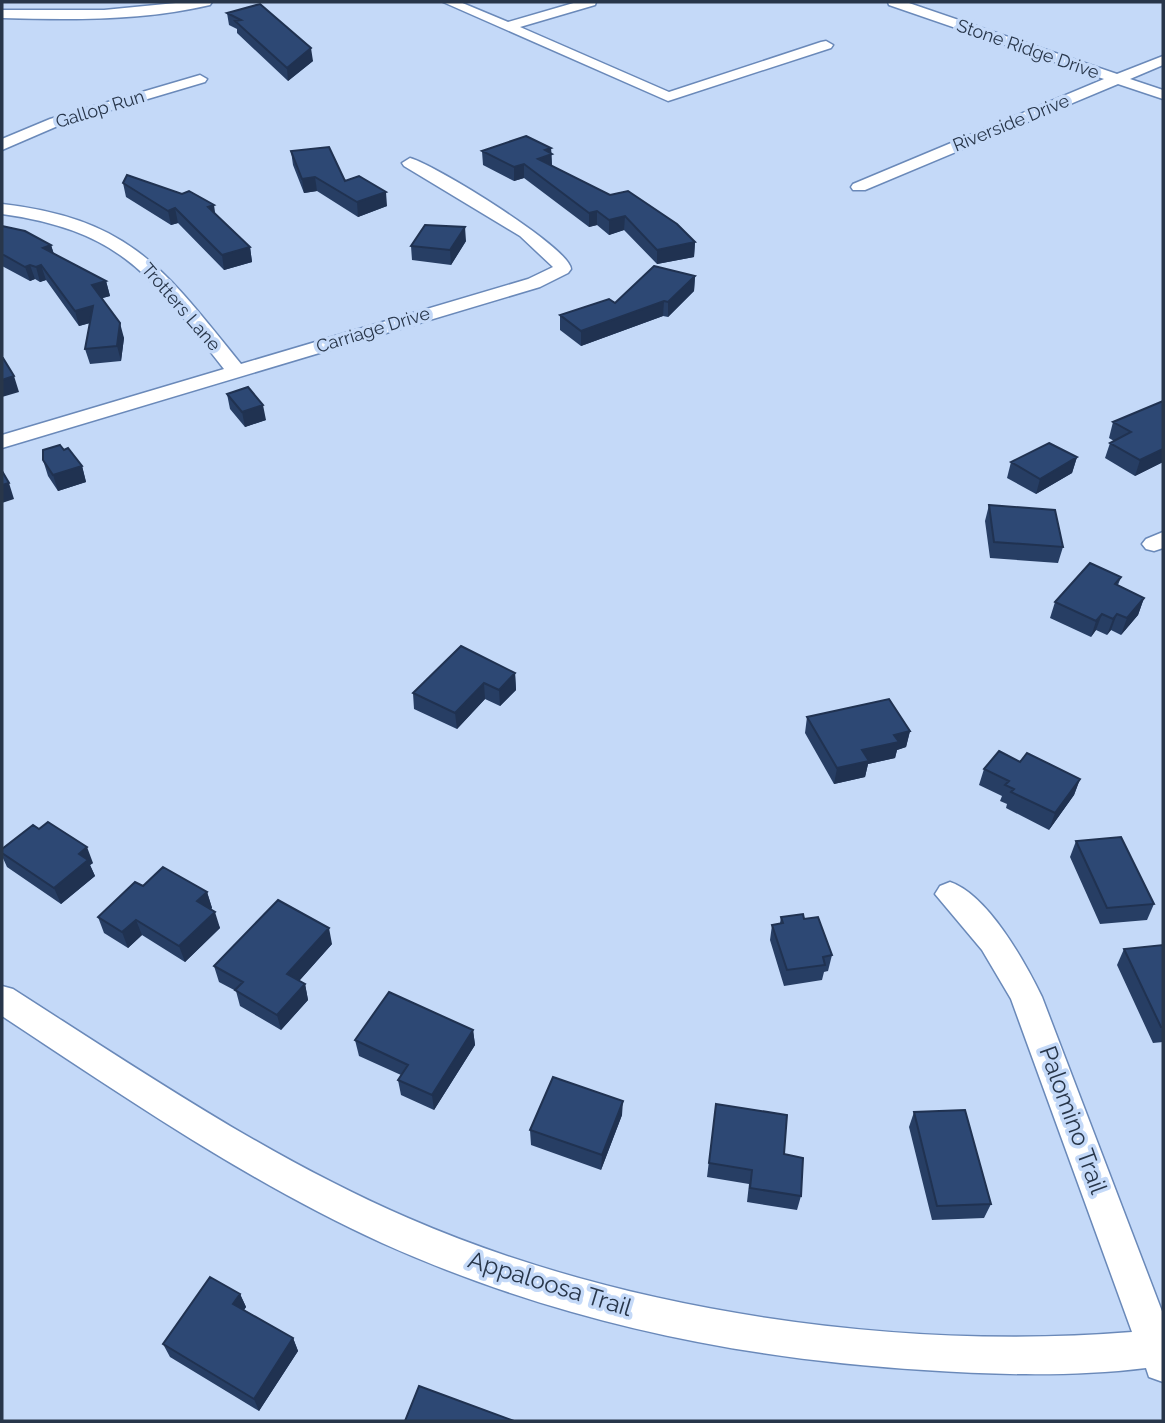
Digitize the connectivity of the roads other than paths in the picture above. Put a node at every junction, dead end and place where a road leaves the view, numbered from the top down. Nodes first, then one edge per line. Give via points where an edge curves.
1 (176, 2) edge
2 (205, 2) edge
3 (450, 2) edge
4 (590, 2) edge
5 (894, 2) edge
6 (929, 5) edge
7 (137, 10) junction
8 (2, 14) edge
9 (507, 27) junction
10 (826, 45) dead end
11 (1163, 60) edge
12 (1123, 77) junction
13 (200, 79) dead end
14 (1163, 86) edge
15 (1163, 95) edge
16 (2, 145) edge
17 (410, 163) dead end
18 (859, 187) dead end
19 (2, 209) edge
20 (237, 372) junction
21 (2, 442) edge
22 (950, 894) dead end
23 (2, 999) edge
24 (1161, 1353) edge

1 - 7 street
2 - 7 street
3 - 9 street
4 - 9 street
5 - 6 street, Stone Ridge Drive
6 - 12 street, Stone Ridge Drive
7 - 8 street
9 - 10 street via 668,97
11 - 12 street, Riverside Drive
12 - 14 street, Stone Ridge Drive
12 - 15 street, Stone Ridge Drive
12 - 18 street, Riverside Drive
13 - 16 street, Gallop Run via 55,122
17 - 20 street, Carriage Drive via 526,232 562,269 534,283
19 - 20 street, Trotters Lane via 78,225 125,249 170,291
20 - 21 street, Carriage Drive
22 - 24 street, Palomino Trail via 982,924 1026,997
23 - 24 street, Appaloosa Trail via 303,1184 441,1250 596,1301 707,1326 878,1350 1023,1356

